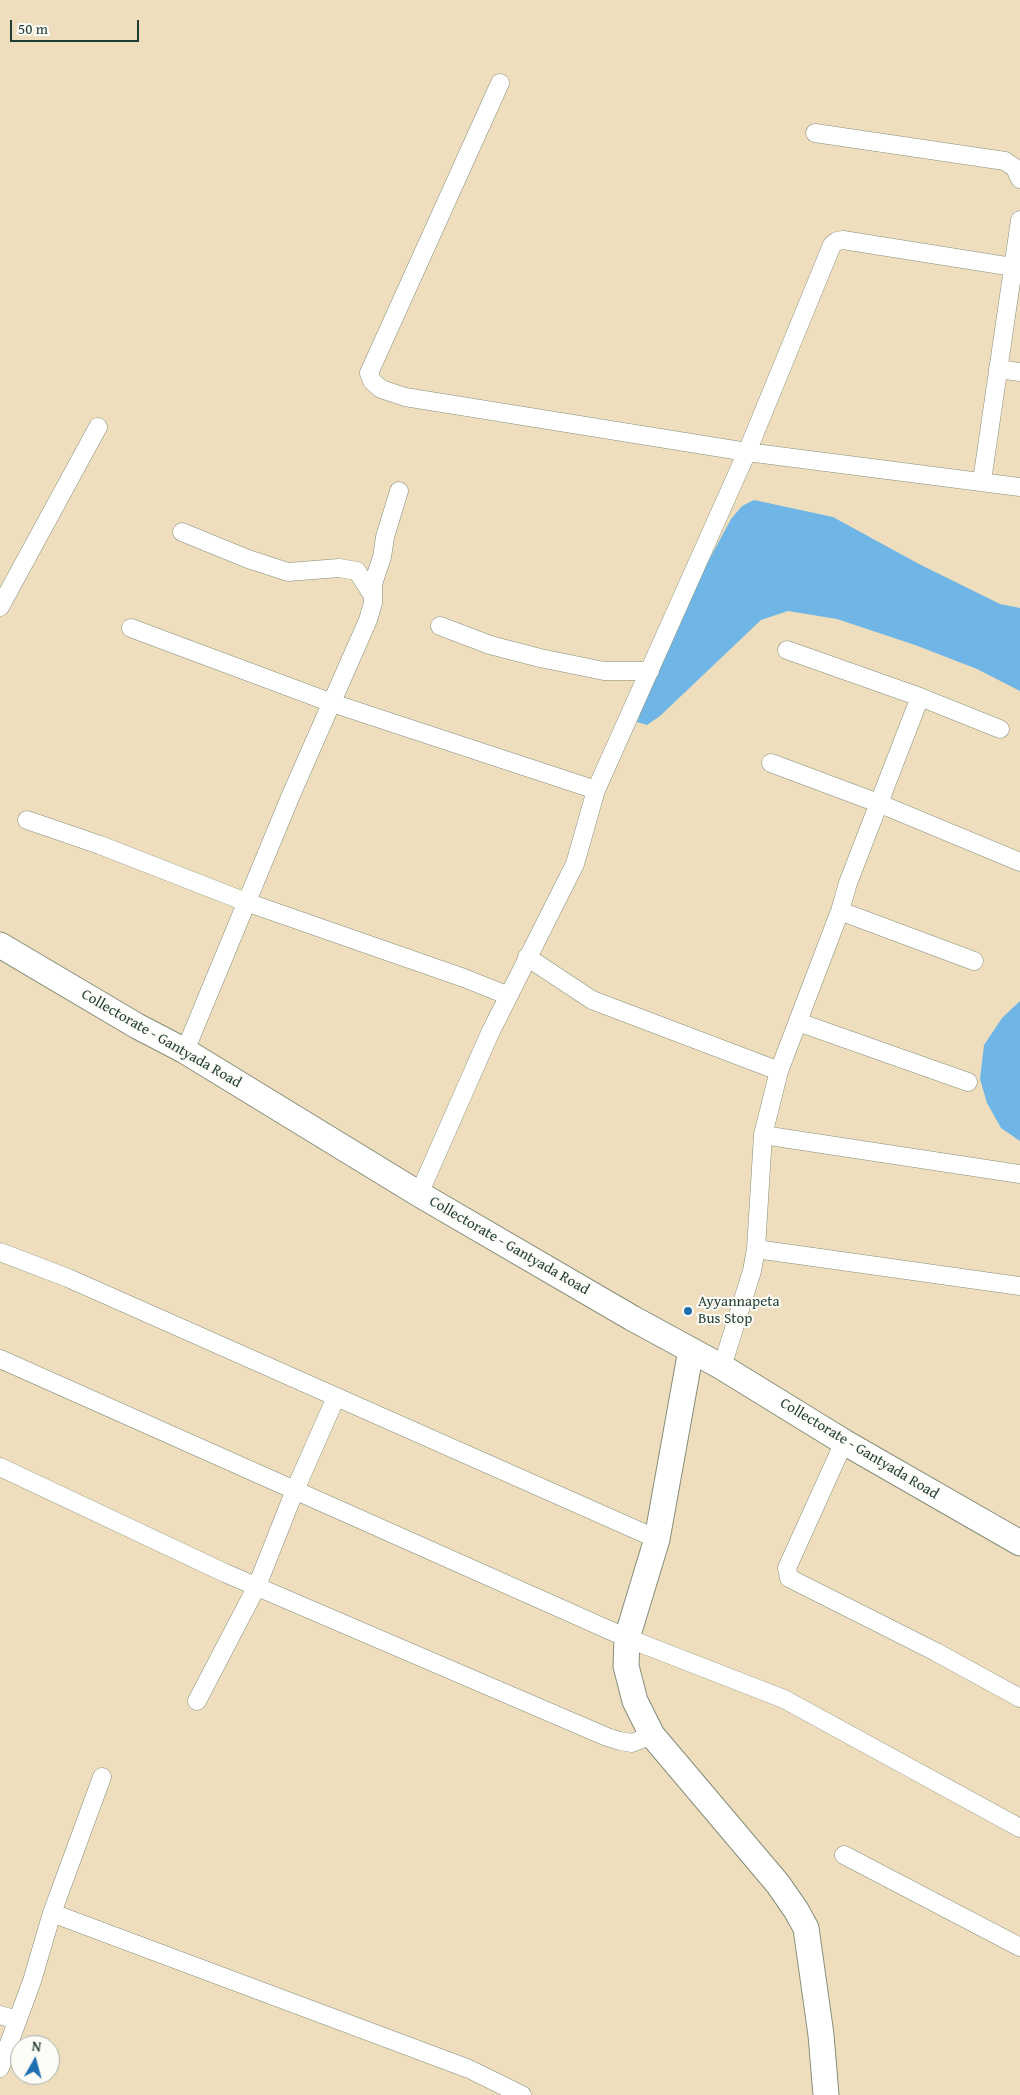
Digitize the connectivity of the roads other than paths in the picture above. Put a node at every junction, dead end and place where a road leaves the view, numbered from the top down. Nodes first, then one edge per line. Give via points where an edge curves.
1 (500, 83) dead end
2 (816, 132) dead end
3 (1020, 179) edge
4 (1020, 220) edge
5 (1017, 267) edge
6 (998, 369) junction
7 (1020, 372) edge
8 (98, 427) dead end
9 (747, 452) junction
10 (982, 481) junction
11 (1020, 487) edge
12 (399, 492) dead end
13 (182, 532) dead end
14 (373, 596) junction
15 (0, 607) edge
16 (440, 626) dead end
17 (131, 628) dead end
18 (787, 650) dead end
19 (650, 671) junction
20 (920, 697) junction
21 (332, 703) junction
22 (1000, 729) dead end
23 (770, 763) dead end
24 (596, 790) junction
25 (878, 803) junction
26 (27, 820) dead end
27 (1020, 862) edge
28 (246, 902) junction
29 (840, 910) junction
30 (0, 945) edge
31 (527, 957) junction
32 (974, 961) dead end
33 (509, 996) junction
34 (798, 1022) junction
35 (185, 1051) junction
36 (779, 1071) junction
37 (968, 1082) dead end
38 (763, 1135) junction
39 (1020, 1174) edge
40 (419, 1194) junction
41 (756, 1249) junction
42 (0, 1252) edge
43 (1020, 1286) edge
44 (691, 1350) junction
45 (0, 1359) edge
46 (722, 1367) junction
47 (336, 1397) junction
48 (844, 1442) junction
49 (0, 1468) edge
50 (295, 1490) junction
51 (656, 1539) junction
52 (1020, 1543) edge
53 (257, 1586) junction
54 (627, 1638) junction
55 (1020, 1698) edge
56 (197, 1701) dead end
57 (652, 1735) junction
58 (102, 1777) dead end
59 (1020, 1828) edge
60 (844, 1855) dead end
61 (52, 1913) junction
62 (1020, 1948) edge
63 (0, 2015) edge
64 (17, 2020) junction
65 (0, 2068) edge
66 (522, 2095) edge
67 (826, 2095) edge

1 - 9 street via 368,373 372,381 380,389 405,397
2 - 3 street via 1004,161 1015,168
4 - 5 street
5 - 6 street
5 - 9 street via 837,241 832,245
6 - 7 street
6 - 10 street
8 - 15 street
9 - 10 street
9 - 19 street
10 - 11 street
12 - 14 street via 385,537
13 - 14 street via 288,572 339,568 357,570
14 - 21 street via 368,620
16 - 19 street via 490,645 540,658 604,671
17 - 21 street
18 - 20 street
19 - 24 street
20 - 22 street
20 - 25 street
21 - 24 street
21 - 28 street
23 - 25 street
24 - 31 street via 575,864
25 - 27 street
25 - 29 street
26 - 28 street
28 - 33 street
28 - 35 street
29 - 32 street
29 - 34 street
30 - 35 street, Collectorate - Gantyada Road
31 - 33 street
31 - 36 street via 592,1000
33 - 40 street
34 - 36 street
34 - 37 street
35 - 40 street, Collectorate - Gantyada Road
36 - 38 street
38 - 39 street
38 - 41 street
40 - 44 street, Collectorate - Gantyada Road
41 - 43 street
41 - 46 street
42 - 47 street via 77,1282
44 - 46 street, Collectorate - Gantyada Road
44 - 51 street
45 - 50 street
46 - 48 street, Collectorate - Gantyada Road
47 - 50 street
47 - 51 street
48 - 52 street, Collectorate - Gantyada Road
48 - 55 street via 787,1568 789,1578
49 - 53 street
50 - 53 street
50 - 54 street
51 - 54 street
53 - 56 street
53 - 57 street via 607,1737 632,1743
54 - 57 street via 629,1684
54 - 59 street via 784,1699
57 - 67 street via 778,1884 806,1928
58 - 61 street
60 - 62 street
61 - 64 street
61 - 66 street via 469,2069
63 - 64 street
64 - 65 street

